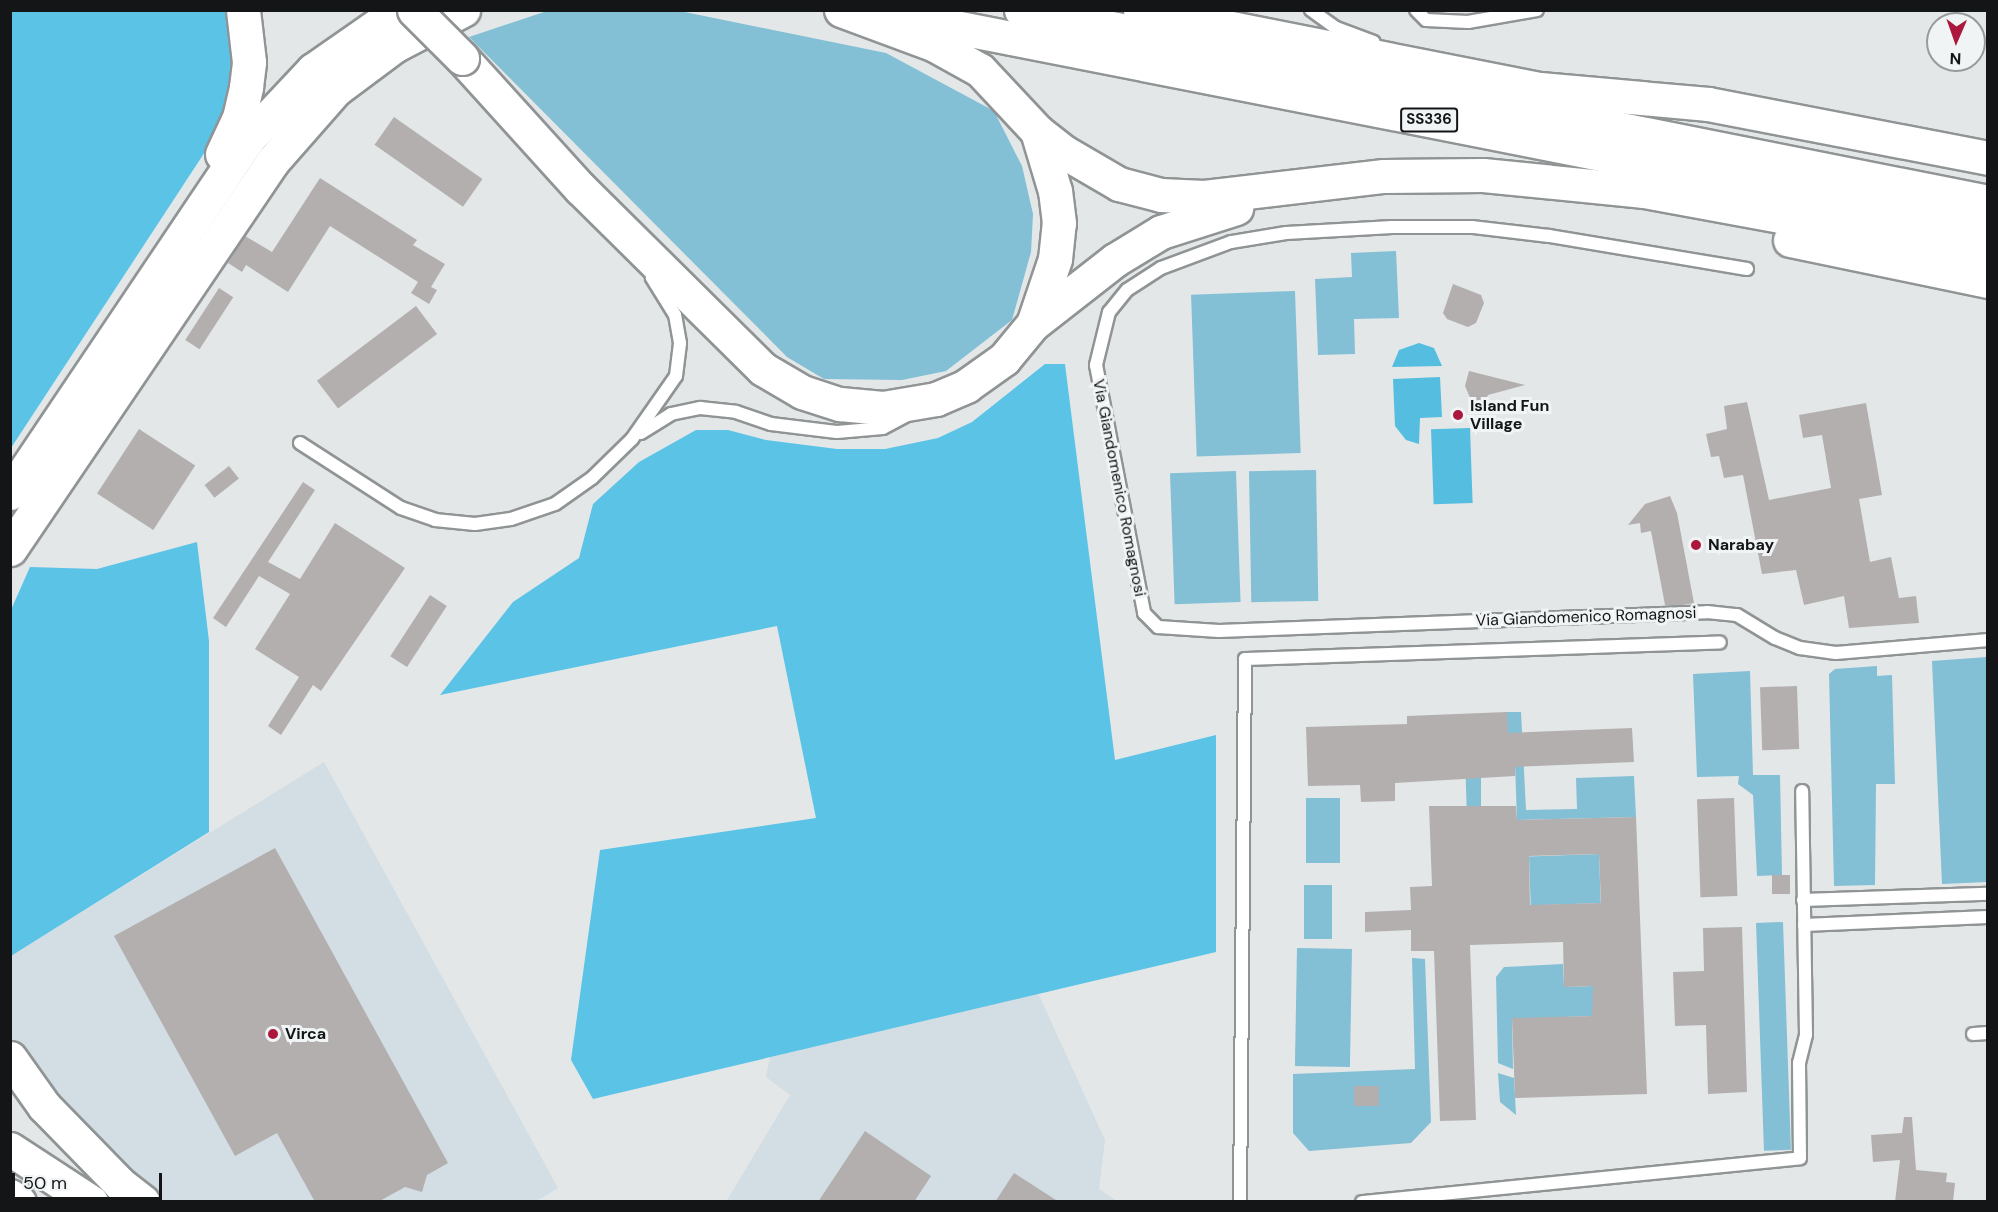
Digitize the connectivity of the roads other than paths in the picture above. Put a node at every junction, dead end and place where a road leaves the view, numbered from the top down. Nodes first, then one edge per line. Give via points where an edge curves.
1 (243, 10) edge
2 (399, 10) edge
3 (414, 10) edge
4 (463, 10) edge
5 (841, 10) edge
6 (870, 10) edge
7 (1020, 10) edge
8 (1140, 10) edge
9 (1311, 10) edge
10 (1416, 10) edge
11 (1537, 10) edge
12 (1456, 72) junction
13 (1540, 89) junction
14 (1037, 131) junction
15 (1988, 158) edge
16 (1483, 175) junction
17 (1988, 178) edge
18 (1346, 181) junction
19 (580, 188) junction
20 (1988, 202) edge
21 (191, 220) junction
22 (1988, 230) edge
23 (1988, 254) edge
24 (1747, 269) dead end
25 (1988, 281) edge
26 (1033, 324) junction
27 (936, 399) junction
28 (632, 439) junction
29 (300, 443) dead end
30 (79, 447) junction
31 (10, 493) edge
32 (10, 549) edge
33 (10, 573) edge
34 (1988, 639) edge
35 (1720, 642) dead end
36 (1802, 791) dead end
37 (1988, 894) edge
38 (1803, 900) junction
39 (1988, 917) edge
40 (1804, 925) junction
41 (1988, 1033) edge
42 (1972, 1034) dead end
43 (10, 1058) edge
44 (10, 1149) edge
45 (10, 1196) edge
46 (19, 1202) edge
47 (91, 1202) edge
48 (143, 1202) edge
49 (1240, 1202) edge
50 (1362, 1202) edge

1 - 21 highway via 249,62 239,118
2 - 21 highway via 313,70 281,102 248,139
3 - 19 highway, bridge
4 - 30 highway via 394,46 335,90 288,144
5 - 14 highway via 935,45 980,70
6 - 22 highway, SS336
7 - 20 highway, SS336
8 - 12 highway
9 - 12 lane via 1336,28
10 - 11 lane via 1426,20 1468,22
12 - 13 highway
13 - 15 highway via 1708,104
13 - 17 highway
14 - 18 highway via 1072,158 1119,184 1161,195 1204,197
14 - 26 highway via 1055,190 1059,223 1055,259
16 - 18 highway via 1426,174
16 - 23 highway via 1644,191
16 - 25 highway
18 - 26 highway via 1208,214 1161,231 1115,260
19 - 27 highway via 773,374 802,392 840,404 883,408
19 - 28 lane via 658,285 675,315 680,343 676,376
21 - 31 highway
24 - 34 lane, Via Giandomenico Romagnosi via 1472,227 1286,233 1231,242 1161,268 1127,290 1109,312 1096,365 1144,614 1158,627 1219,631 1707,612 1737,615 1775,639 1800,648 1836,653
26 - 27 highway via 1004,359 966,386
27 - 28 lane via 884,428 837,432 803,429 736,412 700,408 671,414
28 - 29 lane via 592,478 555,504 511,519 475,524 435,520 401,508
30 - 32 highway
30 - 33 highway
35 - 49 lane via 1245,659
36 - 38 lane
37 - 38 lane
38 - 40 lane
39 - 40 lane
40 - 50 lane via 1806,1035 1799,1063 1800,1158
41 - 42 lane
43 - 48 highway via 44,1106 120,1184
44 - 47 highway
45 - 46 highway

